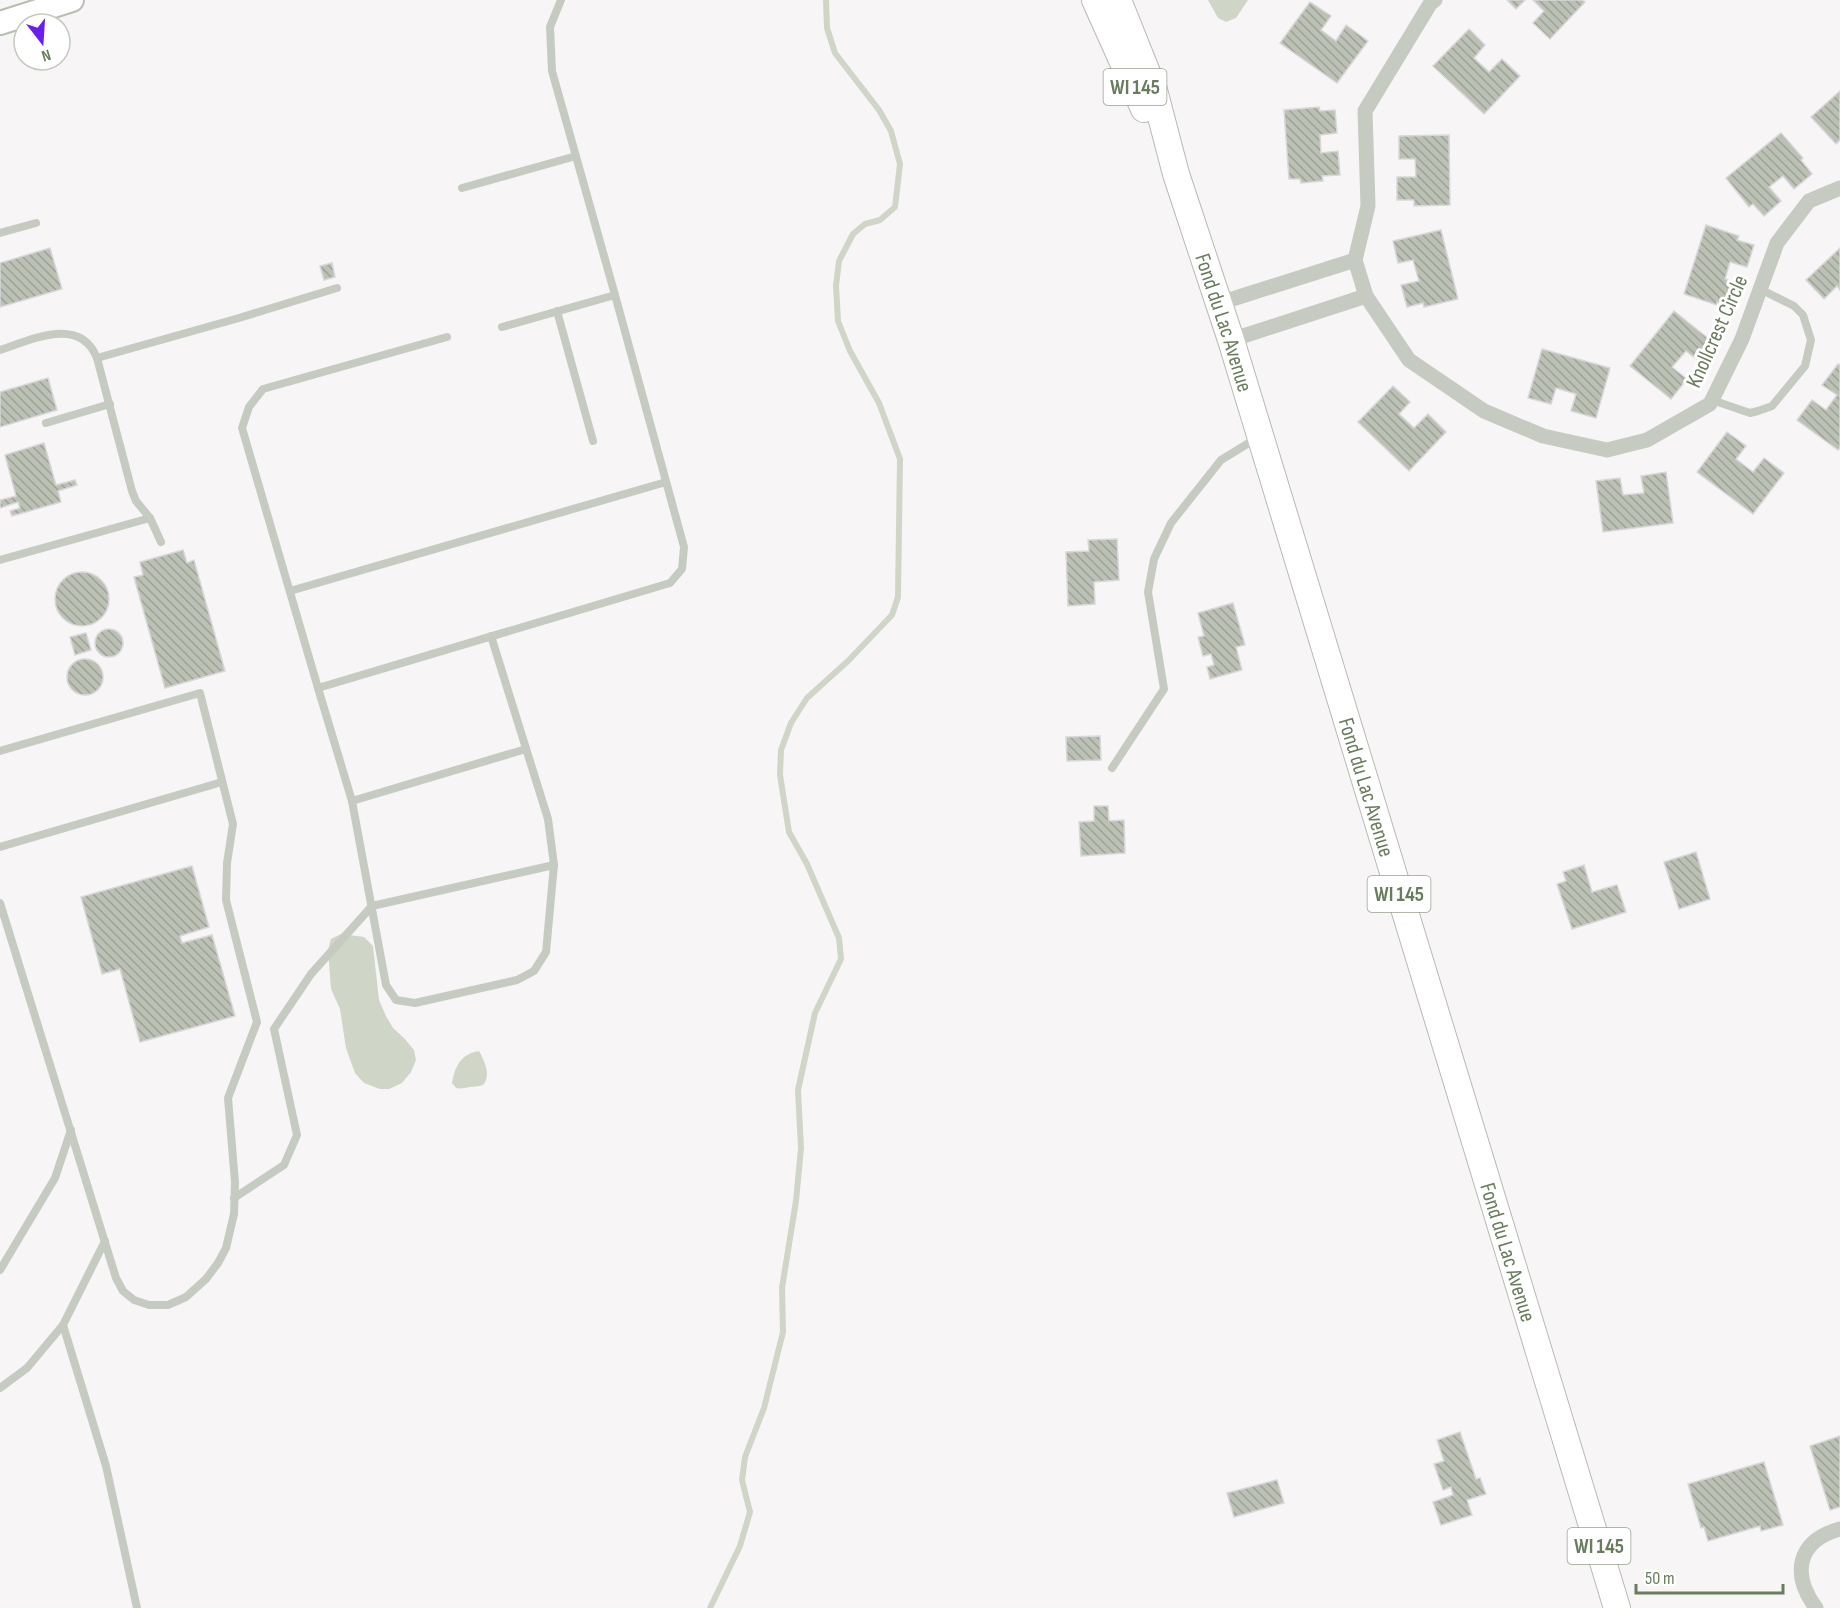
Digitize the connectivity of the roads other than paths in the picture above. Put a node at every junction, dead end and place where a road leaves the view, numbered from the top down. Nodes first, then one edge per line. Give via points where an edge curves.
1 (72, 0) edge
2 (561, 0) edge
3 (1095, 0) edge
4 (1118, 0) edge
5 (1435, 0) edge
6 (0, 23) edge
7 (576, 156) junction
8 (1176, 174) junction
9 (462, 188) dead end
10 (1840, 188) edge
11 (36, 222) dead end
12 (0, 233) edge
13 (1355, 261) junction
14 (337, 288) dead end
15 (1760, 289) junction
16 (615, 295) junction
17 (1365, 296) junction
18 (1220, 303) junction
19 (557, 311) junction
20 (502, 327) dead end
21 (447, 337) dead end
22 (1231, 340) junction
23 (0, 350) edge
24 (97, 358) junction
25 (1712, 400) junction
26 (110, 405) junction
27 (46, 423) dead end
28 (1260, 435) junction
29 (593, 441) dead end
30 (666, 482) junction
31 (150, 518) junction
32 (161, 542) dead end
33 (0, 560) edge
34 (290, 591) junction
35 (491, 636) junction
36 (318, 688) junction
37 (526, 749) junction
38 (0, 751) edge
39 (1112, 768) dead end
40 (222, 782) junction
41 (352, 801) junction
42 (0, 847) edge
43 (554, 865) junction
44 (0, 903) edge
45 (372, 906) junction
46 (71, 1130) junction
47 (234, 1198) junction
48 (105, 1241) junction
49 (0, 1270) edge
50 (63, 1325) junction
51 (0, 1388) edge
52 (1840, 1528) edge
53 (137, 1608) edge
54 (1617, 1608) edge
55 (1816, 1608) edge

1 - 6 street
2 - 7 lane via 550,27 552,70
3 - 8 main road, Fond du Lac Avenue / WI 145
4 - 8 main road, Fond du Lac Avenue / WI 145 via 1154,90
5 - 13 street, Knollcrest Circle via 1365,111 1368,206
7 - 9 lane
7 - 16 lane
8 - 18 main road, Fond du Lac Avenue / WI 145
10 - 15 street, Knollcrest Circle via 1809,201 1777,243
11 - 12 lane
13 - 17 street, Knollcrest Circle
13 - 18 street
14 - 24 lane
15 - 25 street, Knollcrest Circle via 1742,339
15 - 25 lane via 1794,306 1803,315 1811,340 1804,366 1772,406 1750,413
16 - 19 lane
16 - 30 lane
17 - 22 street
17 - 25 street, Knollcrest Circle via 1409,360 1484,411 1543,436 1607,450 1647,440
18 - 22 main road, Fond du Lac Avenue / WI 145
19 - 20 lane
19 - 29 lane
21 - 34 lane via 263,389 249,407 243,428
22 - 28 main road, Fond du Lac Avenue / WI 145
23 - 24 lane via 68,332 86,340
24 - 26 lane
26 - 27 lane
26 - 31 lane via 132,491
28 - 39 lane via 1221,460 1171,523 1154,559 1148,592 1164,689
28 - 54 main road, Fond du Lac Avenue / WI 145
30 - 34 lane
30 - 35 lane via 684,547 682,569 670,583
31 - 32 lane
31 - 33 lane
34 - 36 lane
35 - 36 lane
35 - 37 lane
36 - 41 lane
37 - 41 lane
37 - 43 lane via 548,819
38 - 40 lane via 200,693
40 - 42 lane
40 - 47 lane via 232,824 226,900 257,1022 228,1098
41 - 45 lane
43 - 45 lane
43 - 45 lane via 546,952 534,971 517,980 415,1003 396,1000 386,984
44 - 46 lane
45 - 47 lane via 311,974 274,1029 297,1135 284,1166
46 - 48 lane
46 - 49 lane via 55,1178
47 - 48 lane via 230,1232 218,1263 186,1297 168,1305 149,1305 123,1291
48 - 50 lane
50 - 51 lane via 27,1368
50 - 53 lane via 106,1466
52 - 55 street via 1810,1543 1802,1559 1801,1576 1807,1596

